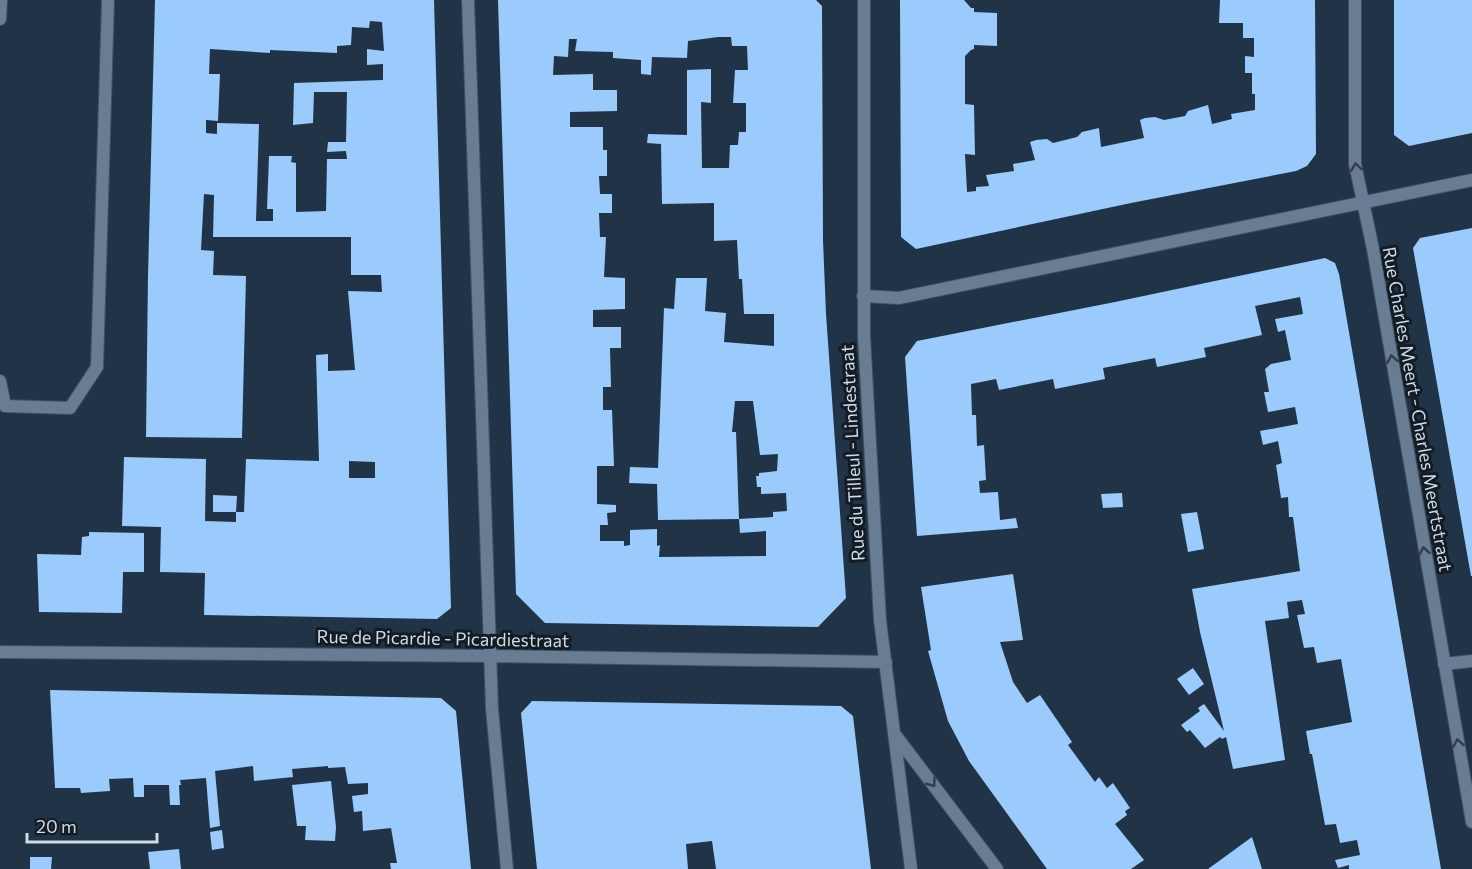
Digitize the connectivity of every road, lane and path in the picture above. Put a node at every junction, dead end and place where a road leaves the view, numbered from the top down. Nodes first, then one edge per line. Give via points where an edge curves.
1 (1, 0) edge
2 (108, 0) edge
3 (468, 0) edge
4 (864, 0) edge
5 (1355, 0) edge
6 (0, 19) edge
7 (1472, 180) edge
8 (1363, 203) junction
9 (863, 296) junction
10 (0, 381) edge
11 (0, 651) edge
12 (490, 656) junction
13 (1472, 661) edge
14 (886, 662) junction
15 (1444, 664) junction
16 (896, 736) junction
17 (1472, 822) edge
18 (507, 869) edge
19 (911, 869) edge
20 (997, 869) edge

1 - 6 street
2 - 10 street via 97,367 70,408 5,406
3 - 12 street
4 - 9 street, Rue du Tilleul - Lindestraat
8 -> 5 street, Rue Charles Meert - Charles Meertstraat via 1355,164
7 - 8 street
8 - 9 street via 899,298
15 -> 8 street, Rue Charles Meert - Charles Meertstraat
9 - 14 street, Rue du Tilleul - Lindestraat via 879,608
11 - 12 street, Rue de Picardie - Picardiestraat
12 - 14 street, Rue de Picardie - Picardiestraat
12 - 18 street
13 - 15 street
14 - 16 street, Rue du Tilleul - Lindestraat
17 -> 15 street, Rue Charles Meert - Charles Meertstraat
16 - 19 street
16 -> 20 street, Rue du Tilleul - Lindestraat

